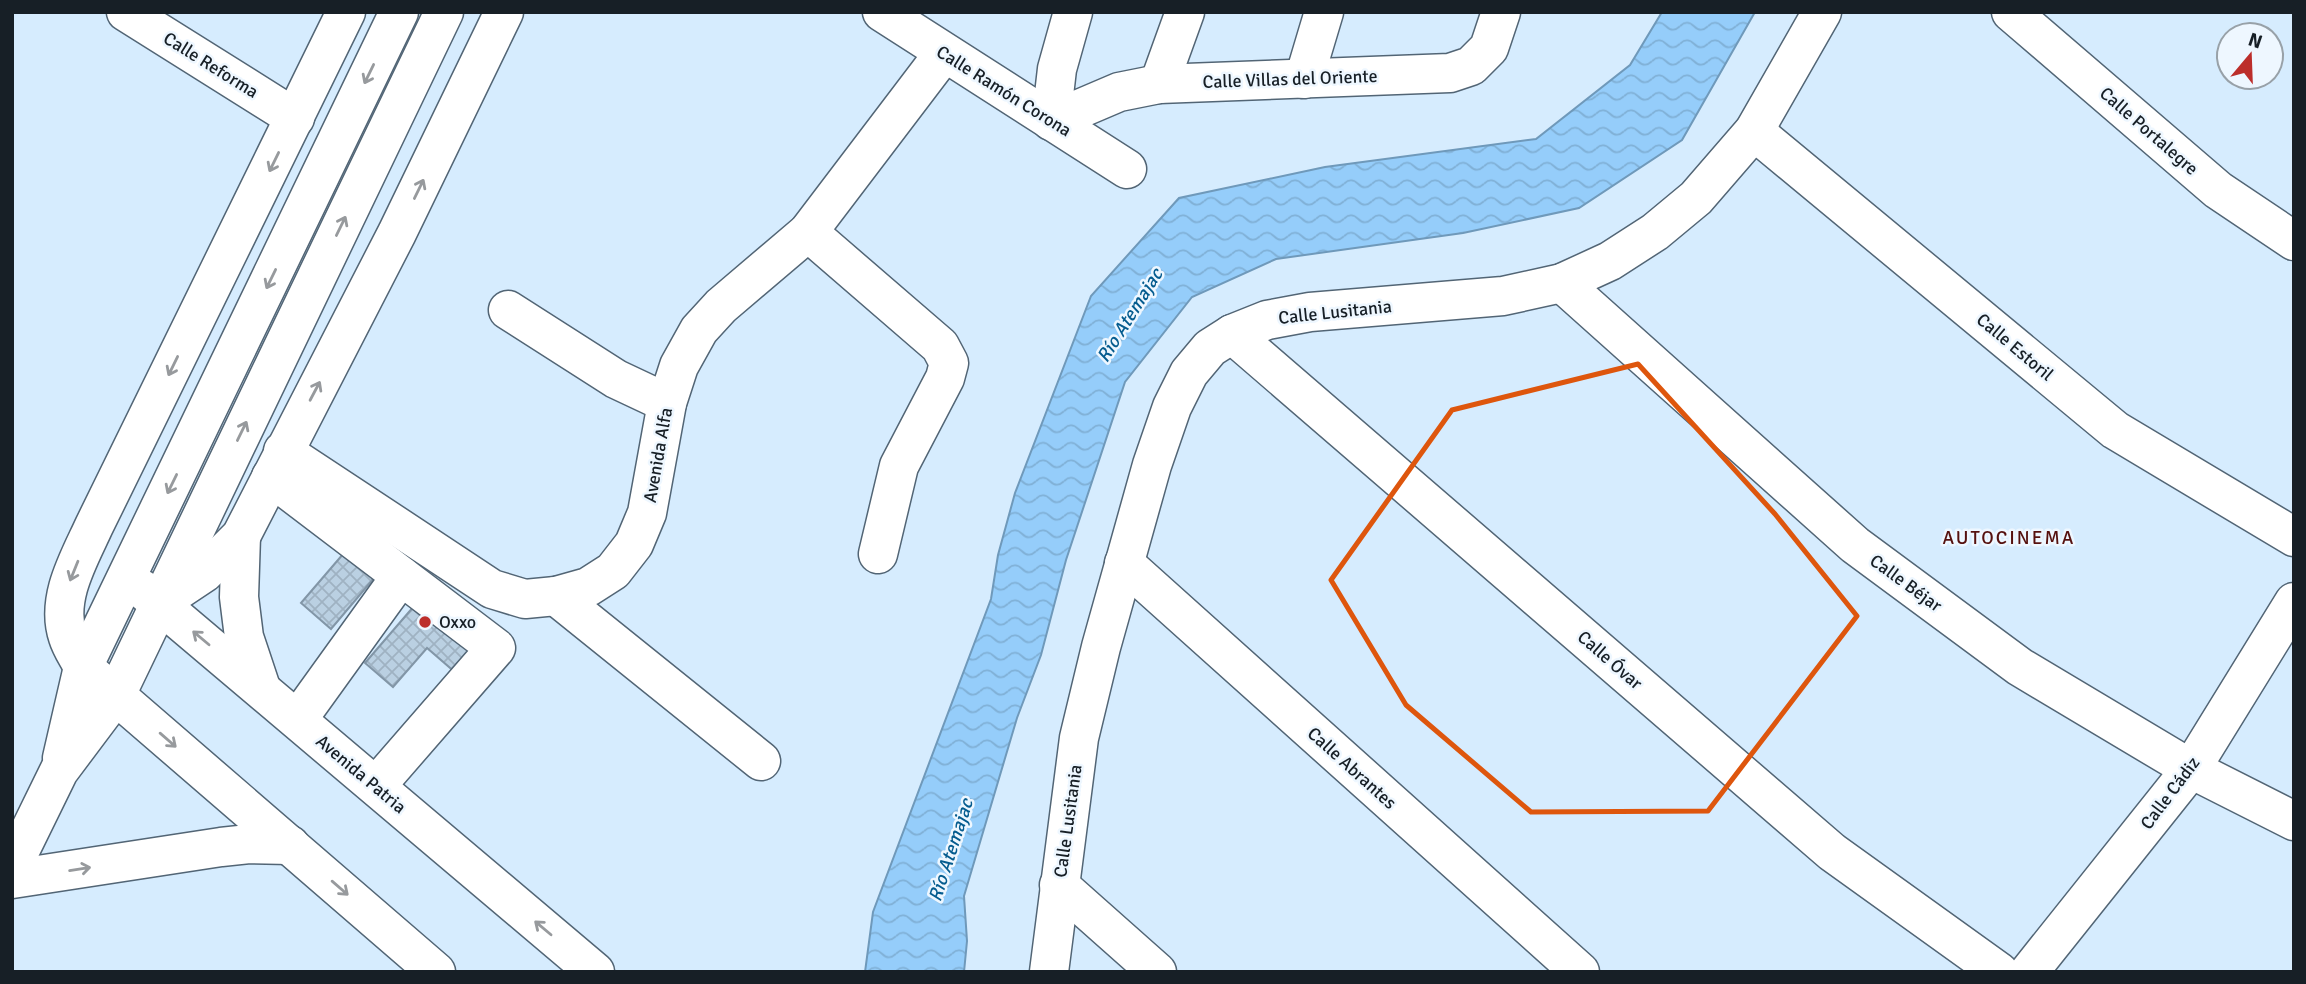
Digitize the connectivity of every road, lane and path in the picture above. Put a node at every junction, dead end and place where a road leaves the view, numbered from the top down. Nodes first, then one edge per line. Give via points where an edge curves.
1 (126, 12) edge
2 (346, 12) edge
3 (399, 12) edge
4 (444, 12) edge
5 (504, 12) edge
6 (882, 12) edge
7 (1073, 12) edge
8 (1185, 12) edge
9 (1324, 12) edge
10 (1501, 12) edge
11 (1822, 12) edge
12 (2011, 12) edge
13 (944, 53) junction
14 (1304, 79) junction
15 (1158, 84) junction
16 (295, 118) junction
17 (1051, 121) junction
18 (1754, 131) junction
19 (1127, 169) dead end
20 (808, 233) junction
21 (2294, 241) edge
22 (1562, 283) junction
23 (508, 310) dead end
24 (1232, 334) junction
25 (667, 403) junction
26 (277, 464) junction
27 (241, 536) junction
28 (2294, 537) edge
29 (878, 554) dead end
30 (1124, 564) junction
31 (401, 576) junction
32 (127, 577) junction
33 (556, 596) junction
34 (2294, 602) edge
35 (159, 603) junction
36 (83, 667) junction
37 (261, 688) junction
38 (116, 695) junction
39 (298, 719) junction
40 (761, 761) dead end
41 (2191, 769) junction
42 (59, 771) junction
43 (376, 786) junction
44 (2294, 821) edge
45 (290, 845) junction
46 (12, 867) edge
47 (12, 879) edge
48 (1059, 885) junction
49 (436, 972) edge
50 (595, 972) edge
51 (1049, 972) edge
52 (1157, 972) edge
53 (1580, 972) edge
54 (1999, 972) edge
55 (2029, 972) edge

1 - 16 street, Calle Reforma
2 - 16 street
3 -> 32 street
35 -> 4 street
26 -> 5 street via 397,233
6 - 13 street, Calle Ramón Corona
7 - 17 street via 1057,69
8 - 15 street
9 - 14 street
10 - 14 street, Calle Villas del Oriente via 1489,48 1471,66 1450,73
11 - 18 street, Calle Lusitania
12 - 21 street, Calle Portalegre via 2218,190
13 - 17 street, Calle Ramón Corona
13 - 20 street, Avenida Alfa
14 - 15 street, Calle Villas del Oriente
15 - 17 street, Calle Villas del Oriente via 1119,92
16 -> 36 street via 71,577 64,609 67,636
17 - 19 street, Calle Ramón Corona
18 - 22 street, Calle Lusitania via 1696,198 1655,232 1610,261
18 - 28 street, Calle Estoril via 2115,430
20 - 25 street, Avenida Alfa via 699,330 678,366
20 - 29 street via 940,346 949,363 899,466
22 - 24 street, Calle Lusitania via 1503,296 1310,312 1267,320
22 - 41 street, Calle Béjar via 1855,545 2020,667
23 - 25 street via 616,379
24 - 30 street, Calle Lusitania via 1210,348 1189,373 1172,407
24 - 54 street, Calle Óvar via 1832,852
25 - 33 street, Avenida Alfa via 647,513 634,544 613,571 588,587
26 - 27 street
26 - 31 street
26 - 33 street, Avenida Alfa via 492,589 525,599
27 - 35 street via 204,573
27 - 37 street via 239,597 244,637
30 - 48 street, Calle Lusitania via 1079,738
30 - 53 street, Calle Abrantes
31 - 39 street
31 - 43 street via 496,648
32 - 35 street, Avenida Patria
32 - 36 street
33 - 40 street
34 - 41 street, Calle Cádiz
37 -> 35 street, Avenida Patria
35 - 38 street
36 - 38 street
36 - 42 street
37 - 39 street, Avenida Patria
38 - 42 street
38 -> 45 street
39 - 43 street, Avenida Patria
41 - 44 street, Calle Béjar
41 - 55 street, Calle Cádiz
42 - 46 street
50 -> 43 street, Avenida Patria
47 -> 45 street via 221,847
45 -> 49 street
48 - 51 street, Calle Lusitania
48 - 52 street

